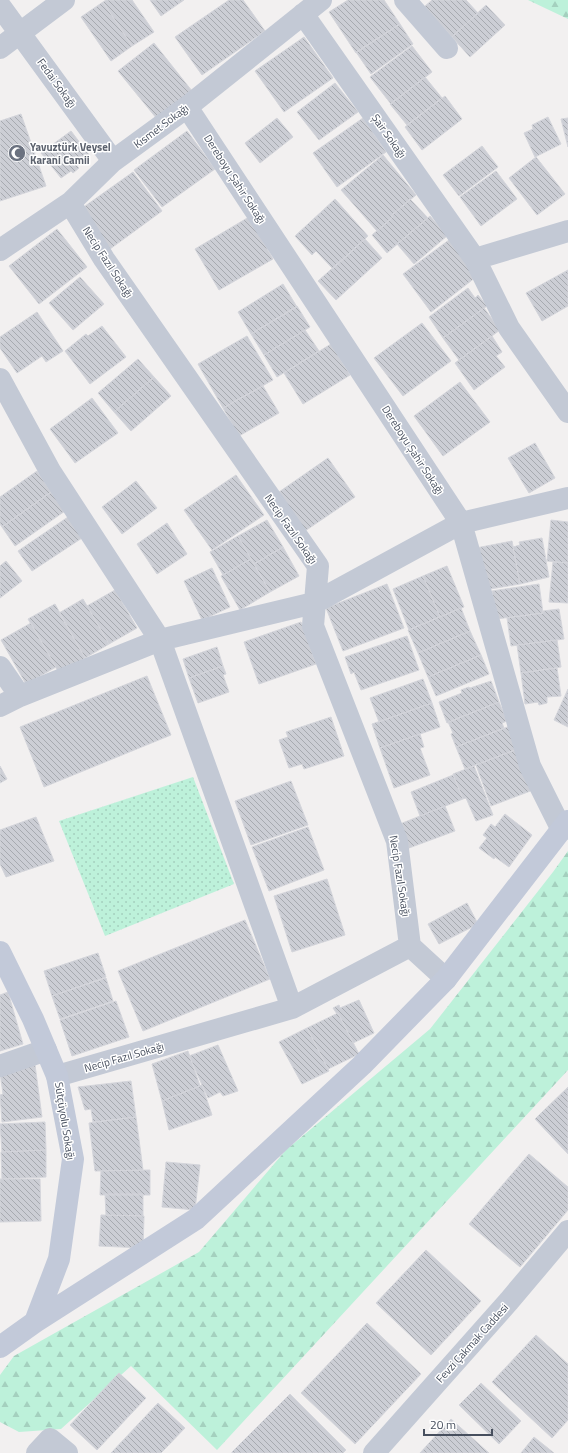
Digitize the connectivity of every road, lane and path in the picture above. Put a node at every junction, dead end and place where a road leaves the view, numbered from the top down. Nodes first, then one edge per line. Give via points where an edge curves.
1 (64, 0) edge
2 (321, 0) edge
3 (405, 0) edge
4 (0, 6) edge
5 (303, 14) junction
6 (21, 33) junction
7 (0, 48) edge
8 (447, 48) dead end
9 (187, 107) junction
10 (113, 161) junction
11 (70, 203) junction
12 (568, 232) edge
13 (0, 250) edge
14 (475, 259) junction
15 (0, 379) edge
16 (568, 412) edge
17 (568, 498) edge
18 (461, 523) junction
19 (314, 603) junction
20 (160, 640) junction
21 (0, 667) edge
22 (20, 696) junction
23 (0, 706) edge
24 (565, 825) edge
25 (410, 946) junction
26 (0, 952) edge
27 (446, 979) junction
28 (292, 1008) junction
29 (46, 1050) junction
30 (0, 1066) edge
31 (57, 1076) junction
32 (568, 1231) edge
33 (34, 1322) junction
34 (0, 1347) edge
35 (44, 1446) edge
36 (67, 1453) edge
37 (374, 1453) edge

1 - 6 street
2 - 5 street, Kısmet Sokağı
3 - 8 street
4 - 6 street, Fedai Sokağı
5 - 9 street, Kısmet Sokağı
5 - 14 street, Şair Sokağı
6 - 7 street
6 - 10 street, Fedai Sokağı
9 - 10 street, Kısmet Sokağı
9 - 18 street, Dereboyu Şahir Sokağı
10 - 11 street, Kısmet Sokağı
11 - 13 street, Kısmet Sokağı
11 - 19 street, Necip Fazıl Sokağı via 104,259 318,566
12 - 14 street
14 - 16 street, Şair Sokağı via 508,328
15 - 20 street via 50,471
17 - 18 street
18 - 19 street
18 - 24 street, Dereboyu Şahir Sokağı via 530,766
19 - 20 street
19 - 25 street, Necip Fazıl Sokağı via 313,626 397,841
20 - 22 street
20 - 28 street
21 - 22 street
22 - 23 street
24 - 27 street
25 - 27 street
25 - 28 street, Necip Fazıl Sokağı
26 - 29 street, Sütçüyolu Sokağı
27 - 33 street via 362,1065 196,1219
28 - 31 street, Necip Fazıl Sokağı
29 - 30 street
29 - 31 street, Sütçüyolu Sokağı
31 - 33 street, Sütçüyolu Sokağı via 73,1159 59,1259
32 - 37 street, Fevzi Çakmak Caddesi
33 - 34 street
35 - 36 street

